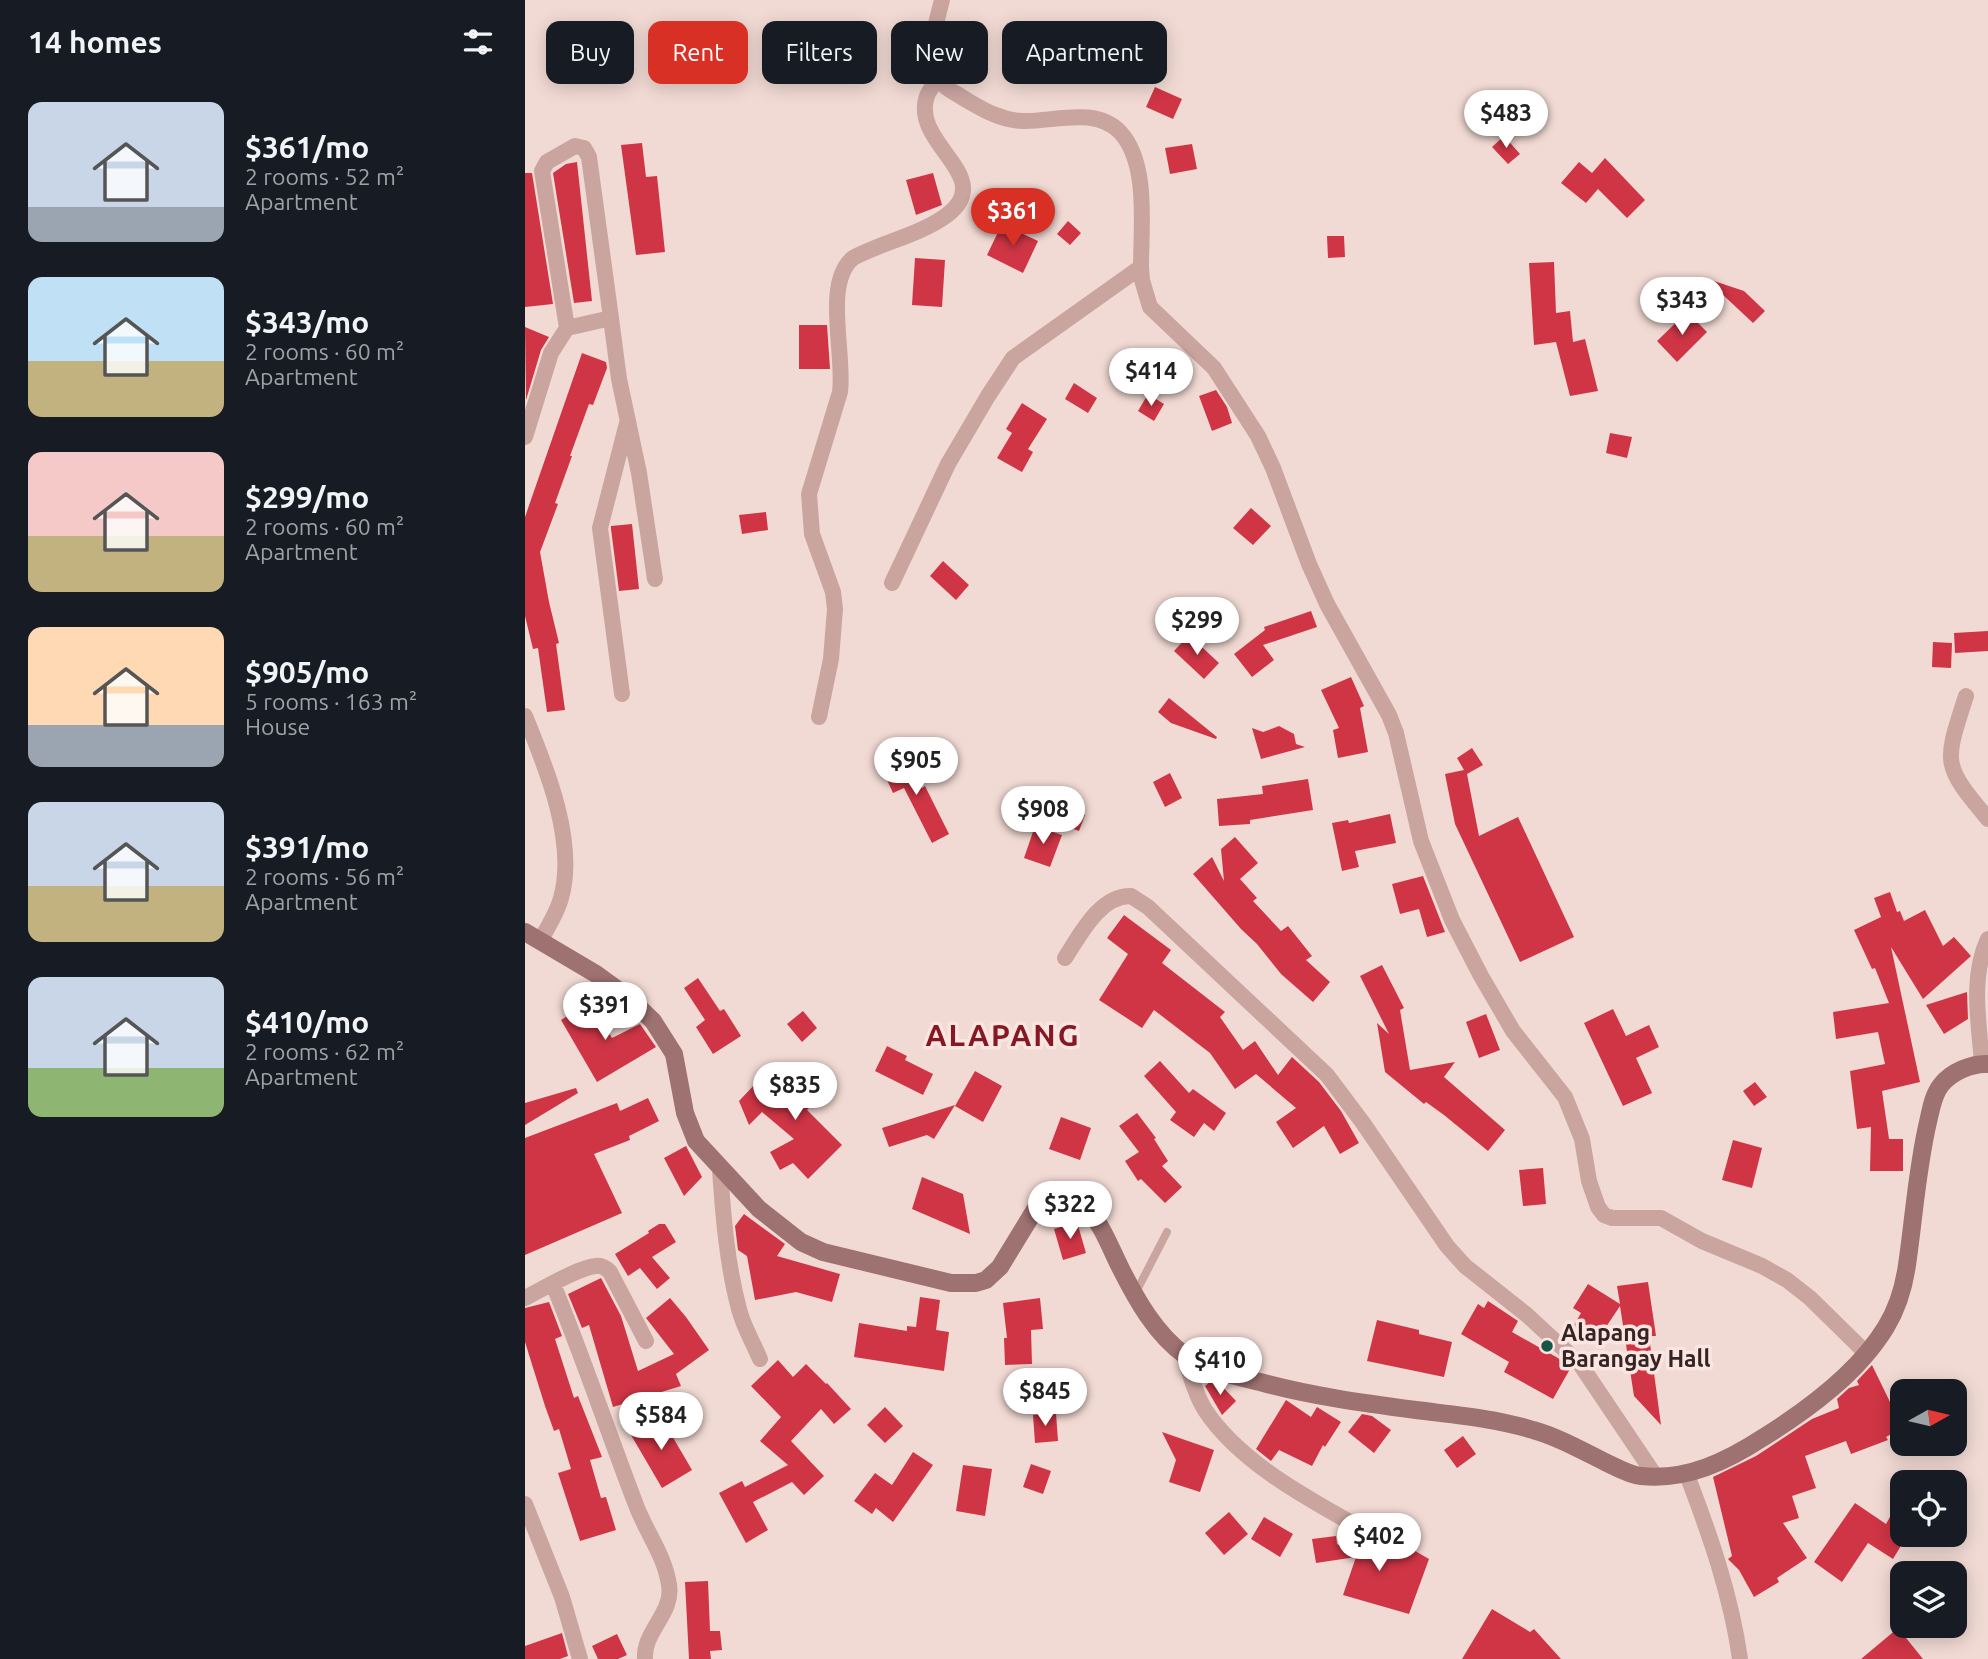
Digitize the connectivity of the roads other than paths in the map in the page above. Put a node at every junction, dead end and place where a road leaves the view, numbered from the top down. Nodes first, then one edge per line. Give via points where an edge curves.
1 (942, 0) edge
2 (938, 21) edge
3 (934, 84) edge
4 (943, 84) edge
5 (1141, 267) junction
6 (611, 317) junction
7 (567, 328) junction
8 (627, 420) junction
9 (525, 437) edge
10 (655, 579) dead end
11 (892, 583) dead end
12 (622, 694) dead end
13 (1966, 696) dead end
14 (525, 716) edge
15 (819, 717) dead end
16 (1988, 819) edge
17 (532, 937) edge
18 (1988, 939) edge
19 (1065, 958) dead end
20 (1985, 1064) edge
21 (720, 1169) junction
22 (1167, 1232) dead end
23 (553, 1284) junction
24 (1135, 1294) junction
25 (525, 1298) edge
26 (646, 1340) dead end
27 (1866, 1353) junction
28 (1184, 1355) junction
29 (760, 1359) dead end
30 (1687, 1475) junction
31 (1656, 1477) junction
32 (525, 1504) edge
33 (1364, 1530) dead end
34 (580, 1659) edge
35 (645, 1659) edge
36 (1740, 1659) edge

1 - 2 street
3 - 15 street via 927,94 926,118 930,132 960,175 964,197 938,221 852,258 837,284 841,392 809,494 812,534 835,609
4 - 5 street via 998,117 1024,121 1082,117 1098,119 1120,132 1139,176
5 - 11 street via 1013,358 948,464
5 - 27 street via 1150,307 1214,368 1273,468 1316,580 1389,715 1421,841 1452,920 1513,1031 1565,1097 1583,1139 1589,1181 1604,1215 1661,1217 1702,1241 1762,1266 1810,1298
6 - 7 street
6 - 7 street via 589,157 584,148 575,146 547,162 542,171
6 - 8 street
7 - 9 street via 551,353
8 - 10 street
8 - 12 street via 600,528
13 - 16 street via 1952,740 1952,768
14 - 17 street via 556,799 565,876 552,920
17 - 21 main road via 596,975 653,1021 674,1054 689,1126
18 - 20 street via 1978,968 1977,1009
19 - 31 street via 1094,917 1114,899 1131,896 1148,907 1327,1075 1447,1246 1580,1364
20 - 27 main road via 1954,1074 1941,1084 1933,1101 1899,1299 1886,1327
21 - 24 main road via 759,1209 801,1242 823,1252 951,1283 976,1283 994,1274 1036,1208 1052,1197 1073,1198 1095,1219
21 - 29 street via 735,1291
22 - 24 lane
23 - 25 street
23 - 26 street via 592,1266 604,1267
23 - 35 street via 669,1585 667,1606 648,1637
24 - 28 main road via 1156,1328
27 - 30 main road via 1812,1405 1785,1424 1744,1450
28 - 31 main road via 1224,1373 1288,1390 1515,1425 1637,1476
28 - 33 street via 1204,1409 1237,1446 1304,1496
30 - 31 main road
30 - 36 street via 1724,1581
32 - 34 street via 562,1597

